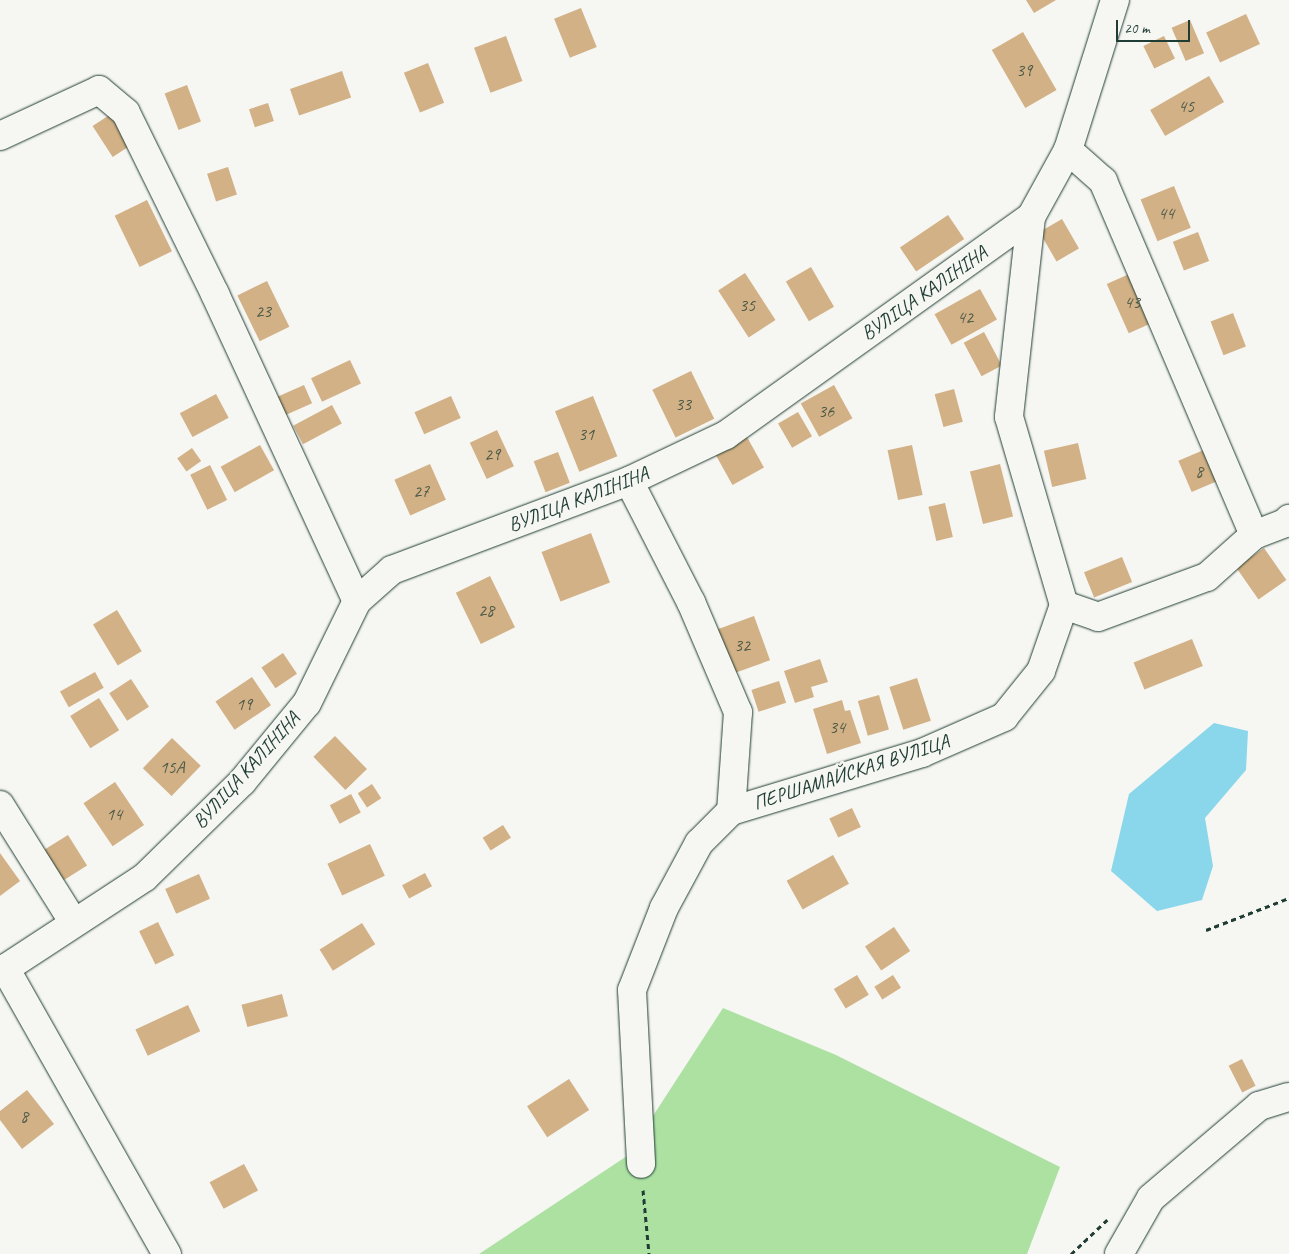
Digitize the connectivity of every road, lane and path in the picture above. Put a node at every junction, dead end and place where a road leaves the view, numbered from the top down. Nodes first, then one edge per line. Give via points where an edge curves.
1 (1115, 0) edge
2 (0, 136) edge
3 (1068, 150) junction
4 (1031, 217) junction
5 (629, 481) junction
6 (1289, 519) edge
7 (1254, 535) junction
8 (357, 601) junction
9 (1064, 604) junction
10 (0, 804) edge
11 (731, 811) junction
12 (1289, 898) edge
13 (74, 923) junction
14 (1206, 930) dead end
15 (2, 970) edge
16 (1289, 1097) edge
17 (641, 1164) joint
18 (167, 1254) edge
19 (649, 1254) edge
20 (1119, 1254) edge

1 - 3 street, ВУЛІЦА КАЛІНІНА
2 - 8 street via 99,90 126,113 215,294
3 - 4 street, ВУЛІЦА КАЛІНІНА
3 - 7 street via 1103,181
4 - 5 street, ВУЛІЦА КАЛІНІНА via 726,435
4 - 9 street via 1009,416
5 - 8 street, ВУЛІЦА КАЛІНІНА via 392,570
5 - 11 street via 691,602 738,712
6 - 7 street
7 - 9 street via 1206,577 1098,617
8 - 13 street, ВУЛІЦА КАЛІНІНА via 306,703 242,782 145,876
9 - 11 street, ПЕРШАМАЙСКАЯ ВУЛІЦА via 1041,671 1004,717 922,753
10 - 13 street
11 - 17 street via 699,843 664,908 632,990
12 - 14 path
13 - 15 street, ВУЛІЦА КАЛІНІНА
15 - 18 street
16 - 20 street via 1259,1106 1151,1198
17 - 19 path

